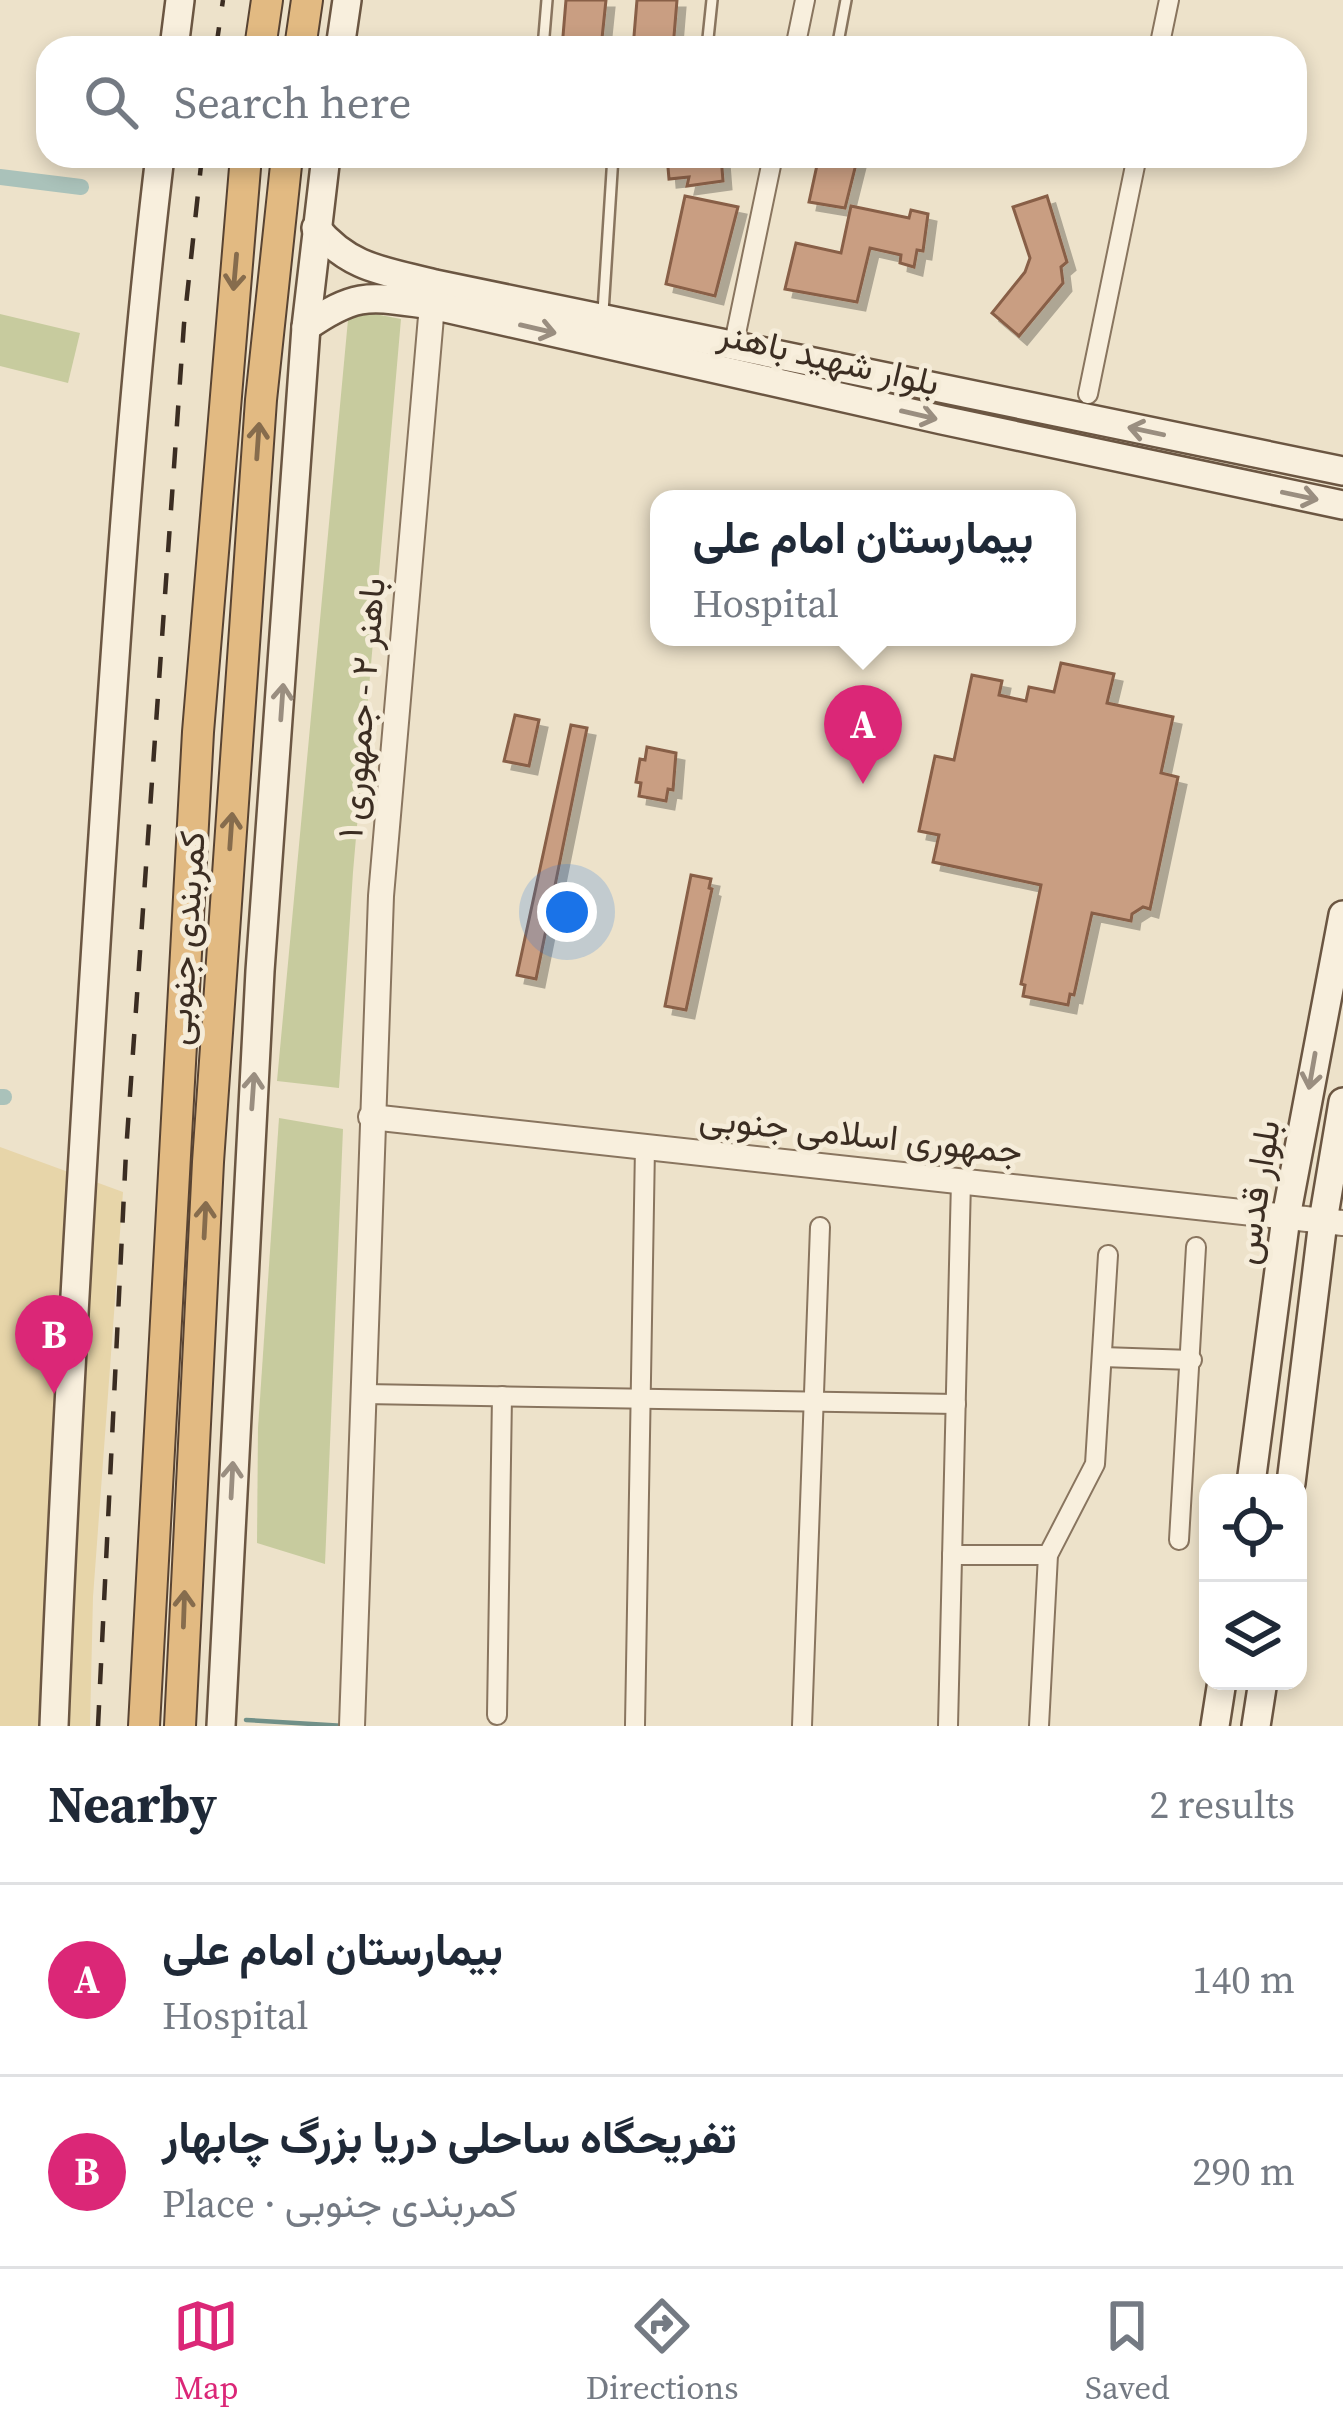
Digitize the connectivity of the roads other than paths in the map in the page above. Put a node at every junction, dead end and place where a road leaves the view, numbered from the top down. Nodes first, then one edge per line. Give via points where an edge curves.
1 (180, 0) edge
2 (266, 0) edge
3 (307, 0) edge
4 (347, 0) edge
5 (547, 0) edge
6 (712, 0) edge
7 (805, 0) edge
8 (846, 0) edge
9 (1168, 0) edge
10 (176, 36) edge
11 (262, 36) edge
12 (302, 36) edge
13 (342, 36) edge
14 (544, 36) edge
15 (708, 36) edge
16 (798, 36) edge
17 (839, 36) edge
18 (1161, 36) edge
19 (159, 168) edge
20 (244, 168) edge
21 (286, 168) edge
22 (324, 168) edge
23 (612, 168) edge
24 (770, 168) edge
25 (1135, 168) edge
26 (316, 228) junction
27 (433, 295) junction
28 (603, 317) junction
29 (306, 327) junction
30 (734, 344) junction
31 (1088, 394) dead end
32 (1343, 471) edge
33 (1343, 505) edge
34 (1343, 915) edge
35 (1334, 1002) edge
36 (1343, 1102) edge
37 (371, 1117) junction
38 (645, 1147) junction
39 (961, 1181) junction
40 (1286, 1217) junction
41 (1333, 1222) edge
42 (820, 1227) dead end
43 (1196, 1247) dead end
44 (1108, 1255) dead end
45 (1102, 1357) junction
46 (1192, 1360) junction
47 (364, 1394) junction
48 (502, 1396) junction
49 (641, 1399) junction
50 (814, 1402) junction
51 (956, 1404) junction
52 (1252, 1474) edge
53 (1292, 1474) edge
54 (1179, 1540) dead end
55 (952, 1555) junction
56 (1048, 1555) junction
57 (1221, 1690) edge
58 (1262, 1690) edge
59 (497, 1714) dead end
60 (635, 1725) edge
61 (54, 1726) edge
62 (144, 1726) edge
63 (180, 1726) edge
64 (221, 1726) edge
65 (352, 1726) edge
66 (802, 1726) edge
67 (948, 1726) edge
68 (1039, 1726) edge
69 (1215, 1726) edge
70 (1256, 1726) edge

1 - 10 main road
2 - 11 highway
3 - 12 highway
4 - 13 main road
5 - 14 lane
6 - 15 lane
7 - 16 street
8 - 17 lane
9 - 18 street
19 - 61 main road via 112,701
20 -> 62 highway, کمربندی جنوبی via 198,732
63 -> 21 highway, کمربندی جنوبی via 212,1115 261,400
22 - 26 main road
23 - 28 lane
24 - 30 street
25 - 31 street
26 - 27 main road, بلوار شهید باهنر via 336,251
26 - 29 main road
27 - 28 main road, بلوار شهید باهنر
27 - 29 main road, بلوار شهید باهنر via 349,301
27 -> 33 main road, بلوار شهید باهنر via 942,420
27 - 37 street, باهنر ۲ - جمهوری ۱ via 381,896
28 - 30 main road, بلوار شهید باهنر
64 -> 29 main road via 248,1175
32 -> 30 main road, بلوار شهید باهنر
34 - 35 main road, بلوار قدس
35 -> 40 main road, بلوار قدس
36 - 41 main road, بلوار قدس
37 - 38 street, جمهوری اسلامی جنوبی
37 - 47 street, باهنر ۲ - جمهوری ۱
38 - 39 street, جمهوری اسلامی جنوبی
38 - 49 street
39 - 40 street, جمهوری اسلامی جنوبی
39 - 51 street
40 - 41 street, جمهوری اسلامی جنوبی
40 - 52 main road, بلوار قدس
41 - 53 main road, بلوار قدس
42 - 50 street
43 - 46 street
44 - 45 street
45 - 46 street
45 - 56 street via 1095,1464
46 - 54 street
47 - 48 street
47 - 65 street, باهنر ۲ - جمهوری ۱
48 - 49 street
48 - 59 street
49 - 50 street
49 - 60 street
50 - 51 street
50 - 66 street
51 - 55 street
55 - 56 street
55 - 67 street
56 - 68 street
57 - 69 main road
58 - 70 main road

